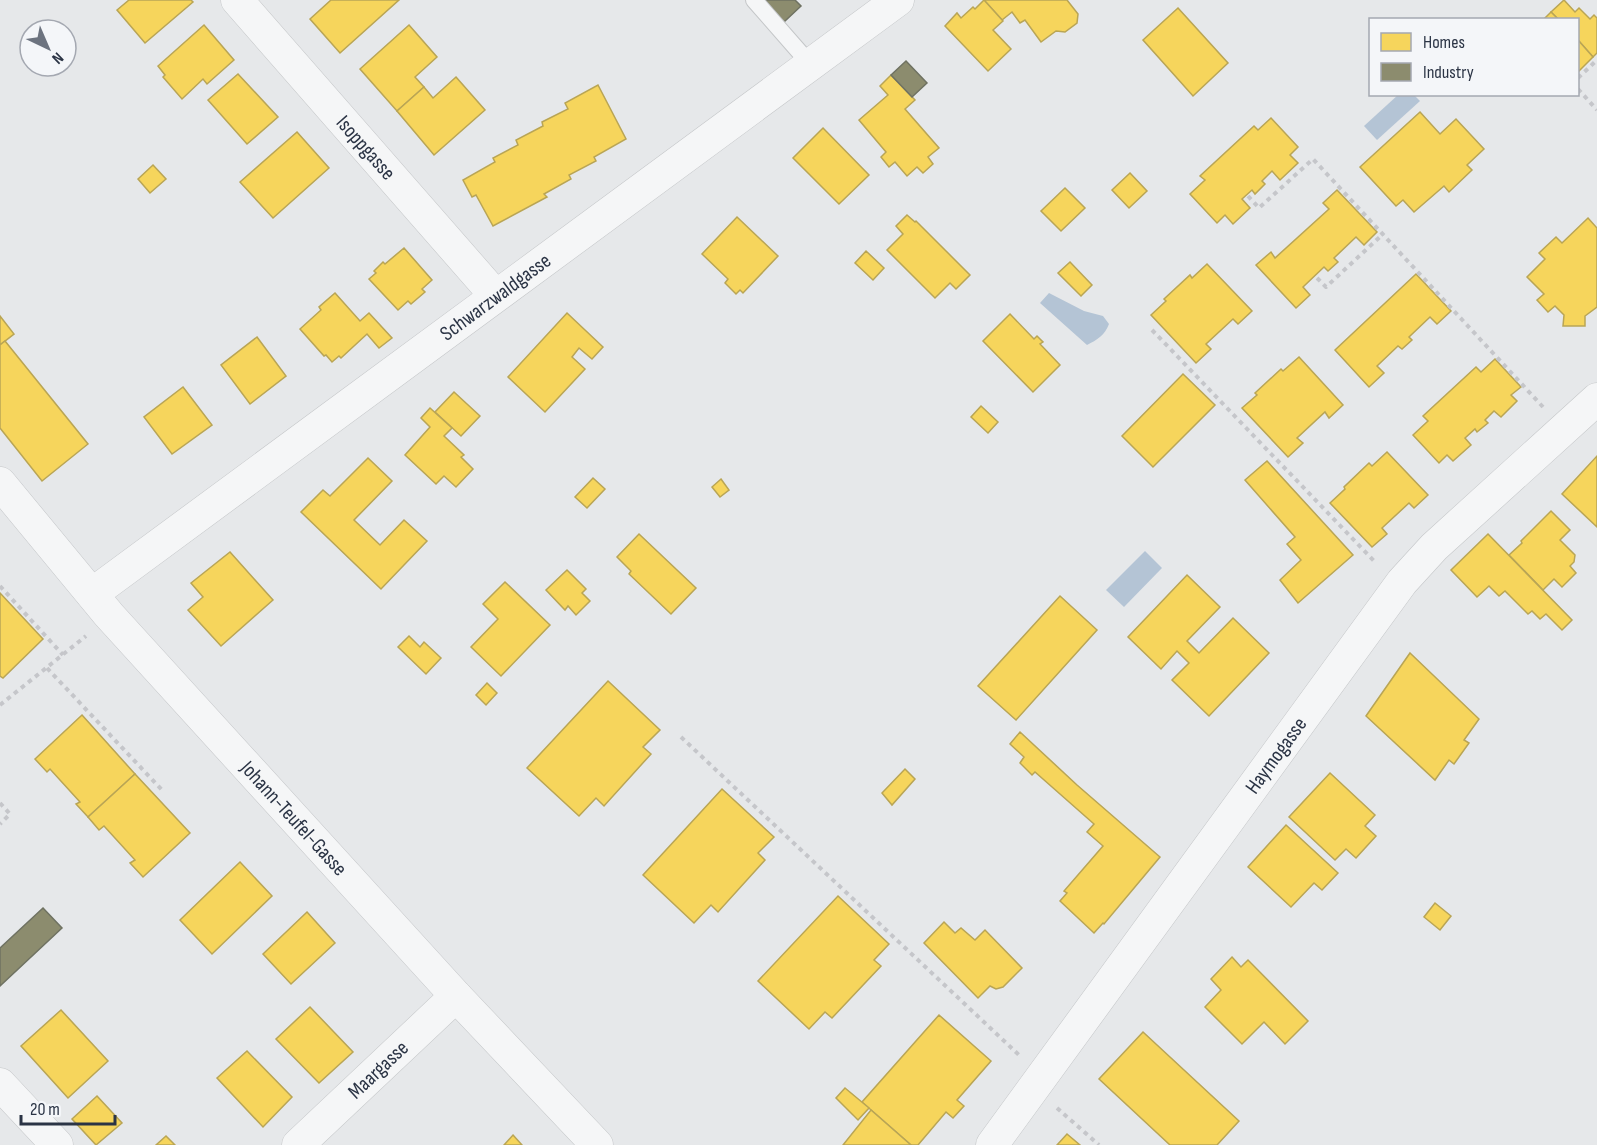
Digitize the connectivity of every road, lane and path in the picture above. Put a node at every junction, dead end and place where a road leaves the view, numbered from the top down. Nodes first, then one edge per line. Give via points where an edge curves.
1 (237, 0) edge
2 (754, 0) edge
3 (898, 0) edge
4 (1597, 60) edge
5 (810, 64) junction
6 (1579, 77) edge
7 (1579, 90) edge
8 (1597, 110) edge
9 (1248, 196) dead end
10 (1383, 234) junction
11 (1317, 278) dead end
12 (495, 295) junction
13 (1152, 330) dead end
14 (1597, 399) edge
15 (1564, 429) junction
16 (0, 483) edge
17 (0, 586) edge
18 (1398, 588) junction
19 (100, 605) junction
20 (63, 655) junction
21 (47, 668) junction
22 (0, 705) edge
23 (681, 737) dead end
24 (162, 790) dead end
25 (0, 803) edge
26 (0, 824) edge
27 (456, 996) junction
28 (1038, 1082) junction
29 (0, 1084) edge
30 (57, 1145) edge
31 (298, 1145) edge
32 (597, 1145) edge
33 (992, 1145) edge
34 (1099, 1145) edge

1 - 12 street, Isoppgasse
2 - 5 lane
3 - 5 street, Schwarzwaldgasse
4 - 6 path
5 - 12 street, Schwarzwaldgasse
7 - 8 path
9 - 10 path via 1259,208 1313,159
10 - 11 path via 1326,287
10 - 15 path
12 - 19 street, Schwarzwaldgasse
13 - 18 path
14 - 15 street, Haymogasse
15 - 18 street, Haymogasse via 1434,547
16 - 19 street, Johann-Teufel-Gasse
17 - 20 path
18 - 28 street, Haymogasse
19 - 20 path
19 - 27 street, Johann-Teufel-Gasse
20 - 21 path
21 - 22 path
21 - 24 path
23 - 28 path
25 - 26 path via 10,814
27 - 31 street, Maargasse
27 - 32 street, Johann-Teufel-Gasse
28 - 33 street, Haymogasse
28 - 34 path
29 - 30 street

